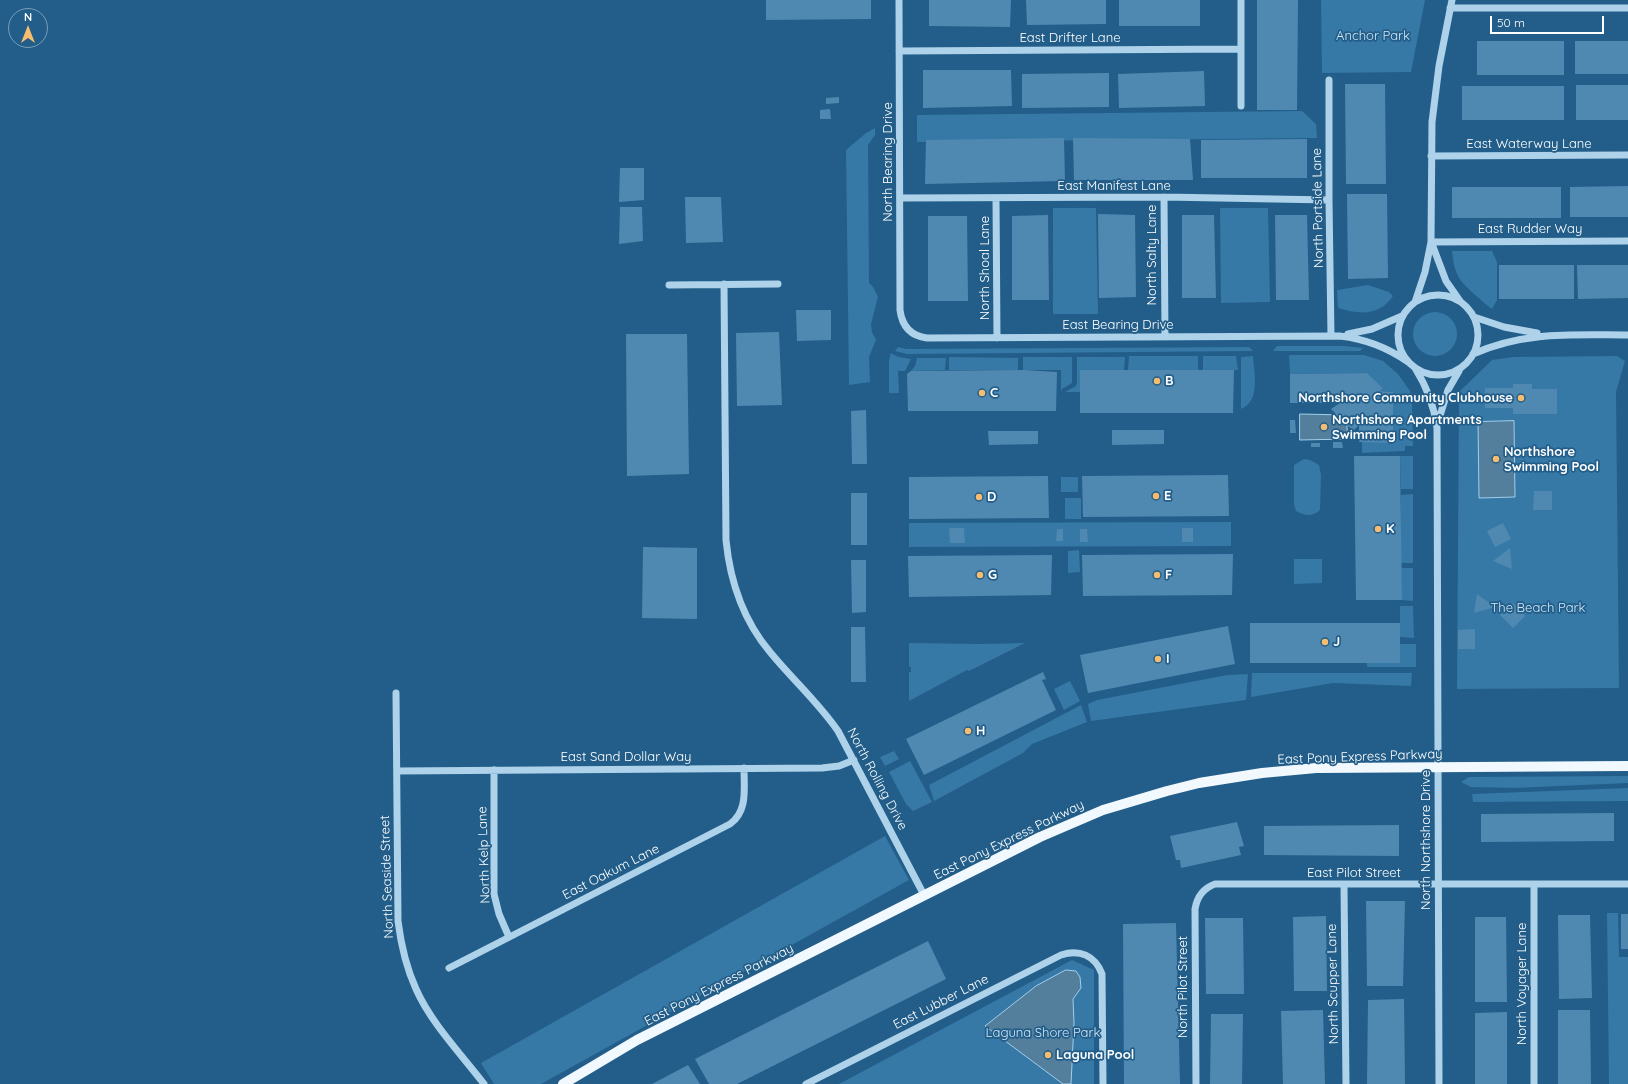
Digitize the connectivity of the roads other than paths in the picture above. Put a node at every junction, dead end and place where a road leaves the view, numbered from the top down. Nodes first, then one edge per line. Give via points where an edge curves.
1 (899, 0) edge
2 (1241, 0) edge
3 (1452, 0) edge
4 (1450, 8) junction
5 (1628, 8) edge
6 (1241, 49) junction
7 (899, 51) junction
8 (1329, 80) dead end
9 (1242, 106) dead end
10 (1628, 155) edge
11 (1431, 156) junction
12 (1164, 197) junction
13 (900, 198) junction
14 (996, 198) junction
15 (1329, 200) junction
16 (1628, 241) edge
17 (1431, 242) junction
18 (724, 284) junction
19 (778, 284) dead end
20 (669, 285) dead end
21 (1415, 302) junction
22 (1461, 302) junction
23 (1402, 316) junction
24 (1474, 317) junction
25 (903, 323) joint
26 (1628, 334) edge
27 (1549, 335) junction
28 (1331, 336) junction
29 (1340, 336) junction
30 (1165, 337) junction
31 (997, 338) junction
32 (1474, 354) junction
33 (1408, 362) junction
34 (1415, 368) junction
35 (1460, 368) junction
36 (1437, 428) junction
37 (396, 693) dead end
38 (854, 760) junction
39 (1628, 766) edge
40 (1438, 767) junction
41 (744, 768) junction
42 (494, 770) junction
43 (397, 771) junction
44 (1628, 884) edge
45 (1344, 885) junction
46 (1438, 885) junction
47 (1534, 885) junction
48 (1202, 893) joint
49 (924, 895) junction
50 (509, 937) junction
51 (449, 968) dead end
52 (484, 1084) edge
53 (563, 1084) edge
54 (806, 1084) edge
55 (1104, 1084) edge
56 (1196, 1084) edge
57 (1346, 1084) edge
58 (1439, 1084) edge
59 (1534, 1084) edge

1 - 7 street, North Bearing Drive
2 - 6 street
3 - 4 street
4 - 5 street
4 - 11 street via 1437,80
6 - 7 street, East Drifter Lane
6 - 9 street
7 - 13 street, North Bearing Drive
8 - 15 street, North Portside Lane
10 - 11 street, East Waterway Lane
11 - 17 street
12 - 14 street, East Manifest Lane
12 - 15 street, East Manifest Lane
12 - 30 street, North Salty Lane
13 - 14 street, East Manifest Lane
13 - 25 street, North Bearing Drive via 900,310
14 - 31 street, North Shoal Lane
15 - 28 street, North Portside Lane
16 - 17 street, East Rudder Way
17 - 21 street
17 - 22 street via 1444,276
18 - 19 street
18 - 20 street
18 - 38 street, North Rolling Drive via 726,540 727,559 736,594 750,625 770,652 832,722
21 - 22 street via 1443,296
21 - 23 street
22 - 24 street
23 - 29 street via 1370,330
23 - 33 street via 1399,345
24 - 27 street via 1504,327
24 - 32 street via 1478,336
25 - 31 street, East Bearing Drive via 912,334 926,338
26 - 27 street
27 - 32 street via 1519,338
28 - 29 street, East Bearing Drive
28 - 30 street, East Bearing Drive
29 - 33 street via 1375,344
30 - 31 street, East Bearing Drive
32 - 35 street
33 - 34 street
34 - 35 street via 1423,373 1443,375
34 - 36 street, North Northshore Drive via 1430,396
35 - 36 street, North Northshore Drive via 1441,408
36 - 40 street, North Northshore Drive
37 - 43 street, North Seaside Street
38 - 41 street, East Sand Dollar Way via 830,768
38 - 49 street, North Rolling Drive
39 - 40 main road, East Pony Express Parkway
40 - 46 street, North Northshore Drive
40 - 49 main road, East Pony Express Parkway via 1292,770 1232,777 1167,791 1103,810 1071,823
41 - 42 street, East Sand Dollar Way
41 - 50 street, East Oakum Lane via 743,807 738,817 730,824
42 - 43 street, East Sand Dollar Way
42 - 50 street, North Kelp Lane via 494,894
43 - 52 street, North Seaside Street via 398,921 405,960 424,1004
44 - 47 street, East Pilot Street
45 - 46 street, East Pilot Street
45 - 48 street, East Pilot Street via 1215,884
45 - 57 street, North Scupper Lane
46 - 47 street, East Pilot Street
46 - 58 street, North Northshore Drive
47 - 59 street, North Voyager Lane
48 - 56 street, North Pilot Street via 1195,910
49 - 53 main road, East Pony Express Parkway via 637,1040
50 - 51 street, East Oakum Lane
54 - 55 street, East Lubber Lane via 1061,956 1075,952 1095,960 1102,974

